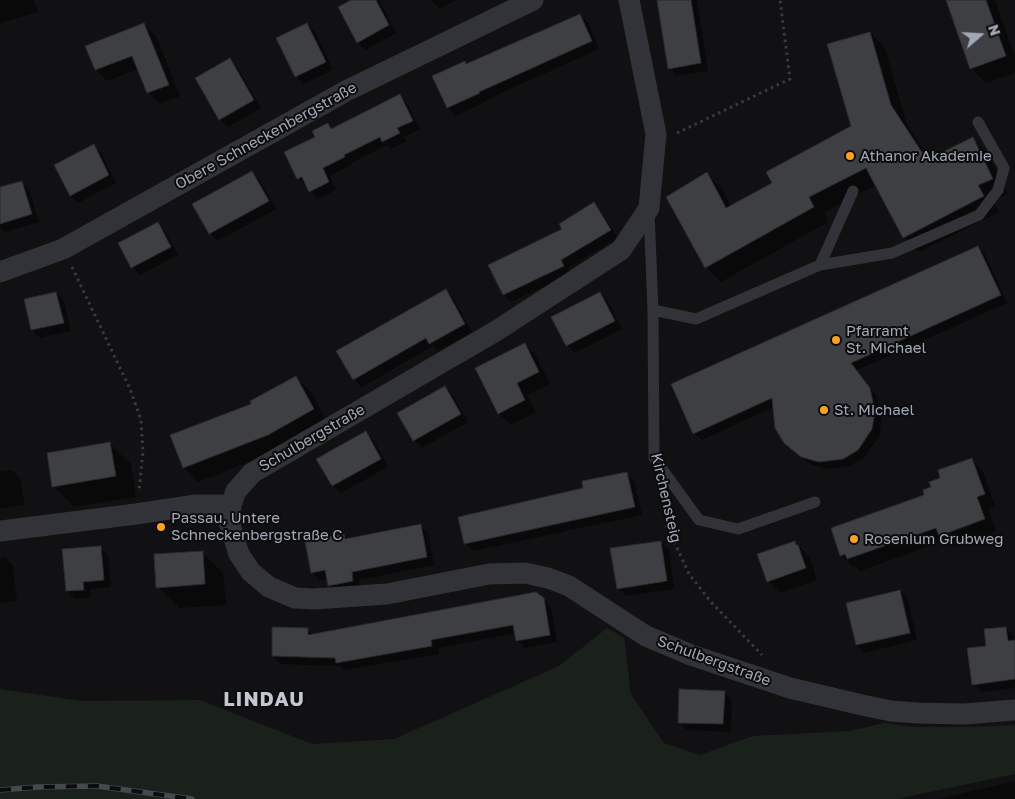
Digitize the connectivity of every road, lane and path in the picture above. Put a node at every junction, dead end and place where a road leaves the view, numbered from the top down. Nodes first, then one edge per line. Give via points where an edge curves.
1 (533, 0) edge
2 (629, 0) edge
3 (780, 0) edge
4 (978, 122) dead end
5 (655, 144) junction
6 (853, 191) dead end
7 (649, 208) junction
8 (63, 249) junction
9 (820, 265) junction
10 (0, 272) edge
11 (653, 310) junction
12 (815, 502) dead end
13 (664, 503) dead end
14 (231, 505) junction
15 (136, 514) junction
16 (0, 531) edge
17 (768, 661) dead end
18 (1015, 710) edge

1 - 8 street, Obere Schneckenbergstraße via 346,91
2 - 5 street, Schulbergstraße via 656,134
3 - 5 path via 790,79
4 - 9 lane via 1004,168 998,190 979,215 892,253
5 - 7 street, Schulbergstraße
6 - 9 lane
7 - 11 lane, Kirchensteig
7 - 14 street, Schulbergstraße via 621,250 496,331 252,473 236,491
8 - 10 street, Obere Schneckenbergstraße
8 - 15 path via 130,389 141,420 143,452
9 - 11 lane via 696,319
11 - 12 lane, Kirchensteig via 654,458 699,520 738,529
13 - 17 path, Kirchensteig via 673,539 689,574 711,602
14 - 15 street via 196,504
14 - 18 street, Schulbergstraße via 229,522 238,554 251,572 269,588 295,598 386,594 489,574 525,573 569,586 646,636 691,655 790,688 909,712 964,714
15 - 16 street

